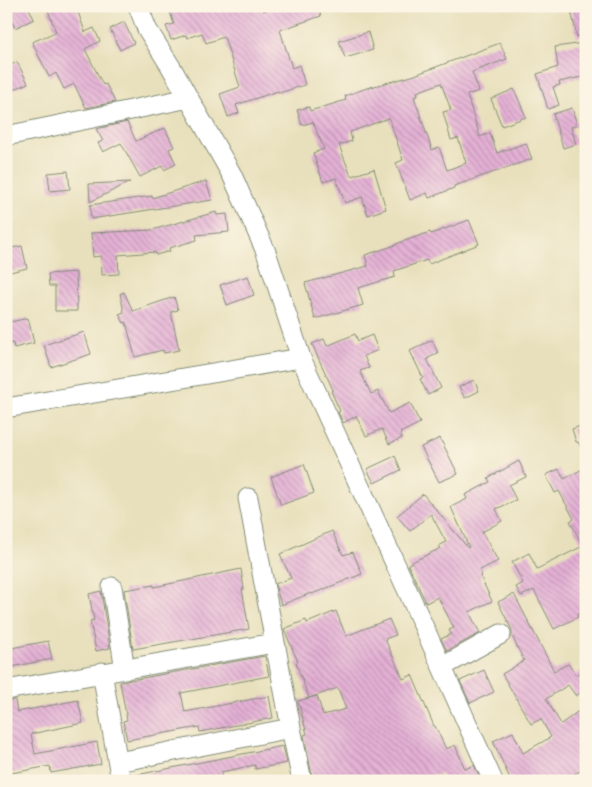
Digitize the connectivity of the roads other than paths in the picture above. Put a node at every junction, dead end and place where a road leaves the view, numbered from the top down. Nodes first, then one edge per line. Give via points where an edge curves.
1 (138, 6) edge
2 (189, 98) junction
3 (6, 136) edge
4 (301, 358) junction
5 (6, 408) edge
6 (248, 498) dead end
7 (112, 587) dead end
8 (501, 634) dead end
9 (274, 643) junction
10 (442, 667) junction
11 (125, 670) junction
12 (102, 672) junction
13 (6, 690) edge
14 (291, 728) junction
15 (118, 762) junction
16 (122, 781) edge
17 (302, 781) edge
18 (493, 781) edge

1 - 2 street via 147,28
2 - 3 street
2 - 4 street via 232,175 266,252
4 - 5 street
4 - 10 street
6 - 9 street
7 - 11 street
8 - 10 street
9 - 11 street
9 - 14 street
10 - 18 street
11 - 12 street
12 - 13 street
12 - 15 street
14 - 15 street
14 - 17 street
15 - 16 street

